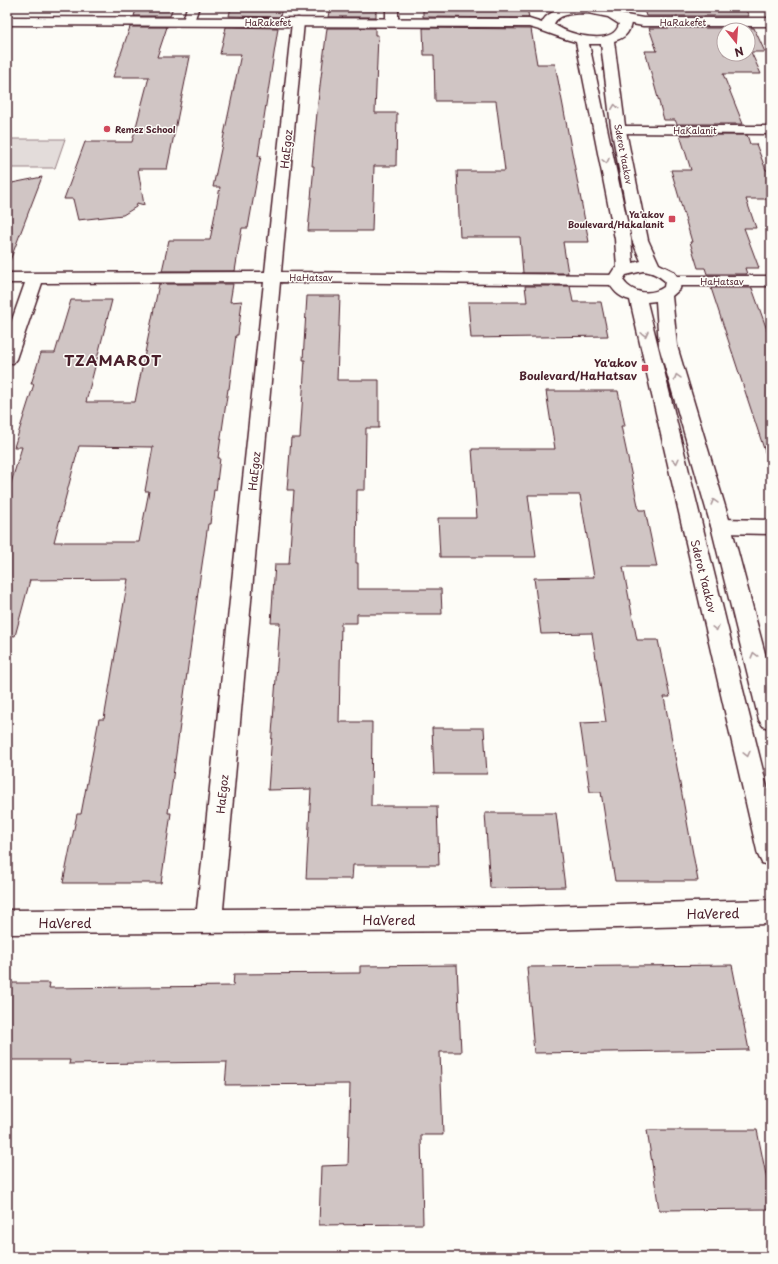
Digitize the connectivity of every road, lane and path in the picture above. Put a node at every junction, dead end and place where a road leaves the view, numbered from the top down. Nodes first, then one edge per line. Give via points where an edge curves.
1 (193, 7) edge
2 (392, 7) edge
3 (575, 8) edge
4 (601, 9) edge
5 (7, 21) edge
6 (190, 21) junction
7 (298, 22) junction
8 (392, 22) junction
9 (771, 22) edge
10 (623, 23) junction
11 (549, 24) junction
12 (607, 39) junction
13 (582, 40) junction
14 (619, 130) junction
15 (771, 130) edge
16 (652, 267) junction
17 (620, 274) junction
18 (273, 277) junction
19 (7, 278) edge
20 (35, 278) junction
21 (771, 281) edge
22 (668, 288) junction
23 (637, 296) junction
24 (7, 359) edge
25 (721, 526) junction
26 (771, 527) edge
27 (771, 720) edge
28 (771, 855) edge
29 (771, 912) edge
30 (209, 921) junction
31 (7, 922) edge

1 - 6 street
2 - 8 street
3 - 4 street
3 - 11 street via 554,15
4 - 10 street
5 - 6 street, HaRakefet
6 - 7 street, HaRakefet
7 - 8 street, HaRakefet
7 - 18 street, HaEgoz
8 - 11 street, HaRakefet
9 - 10 street, HaRakefet
10 - 12 street, HaRakefet via 623,32
11 - 13 street, HaRakefet via 560,35
12 - 13 street, HaRakefet
14 -> 12 street, Sderot Yaakov
13 -> 17 street, Sderot Yaakov via 623,239
14 - 15 street, HaKalanit
14 - 16 street, Sderot Yaakov via 640,240
16 - 17 street, HaHatsav via 643,266
16 - 22 street via 665,272
17 - 18 street, HaHatsav
17 - 23 street via 621,290
18 - 20 street, HaHatsav
18 - 30 street, HaEgoz
19 - 20 street, HaHatsav
20 - 24 street
21 - 22 street, HaHatsav
22 - 23 street, HaHatsav via 656,297
25 -> 22 street via 668,346
23 -> 28 street, Sderot Yaakov
25 - 26 street
27 -> 25 street
29 - 30 street, HaVered
30 - 31 street, HaVered

